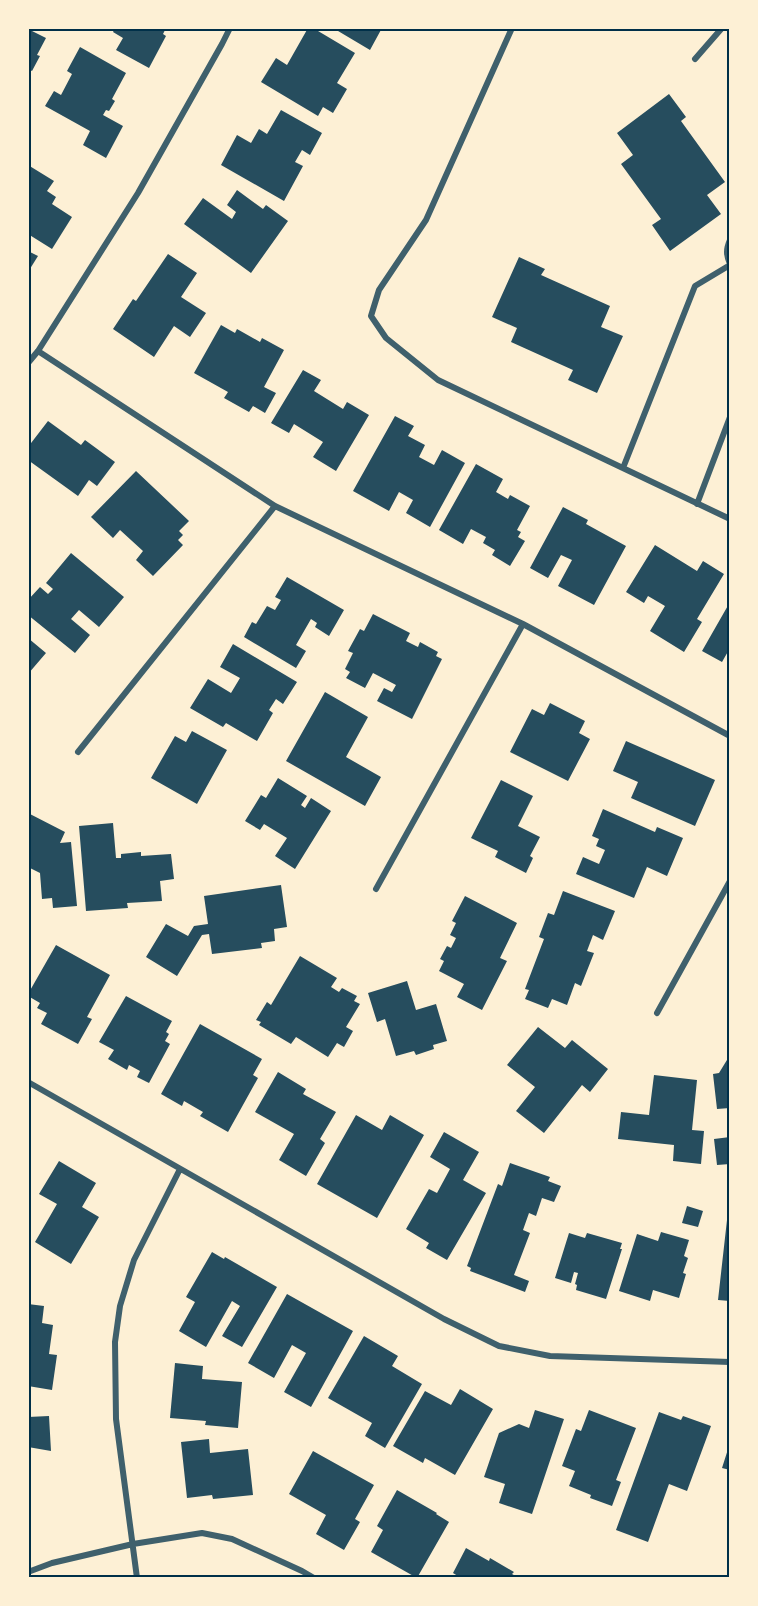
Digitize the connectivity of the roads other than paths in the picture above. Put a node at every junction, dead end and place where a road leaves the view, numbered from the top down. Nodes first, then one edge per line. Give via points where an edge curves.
1 (230, 28) edge
2 (512, 28) edge
3 (722, 28) edge
4 (695, 59) dead end
5 (729, 240) edge
6 (729, 265) edge
7 (38, 351) junction
8 (28, 363) edge
9 (729, 417) edge
10 (623, 468) junction
11 (697, 504) junction
12 (275, 506) junction
13 (729, 519) edge
14 (523, 624) junction
15 (729, 736) edge
16 (78, 752) dead end
17 (729, 881) edge
18 (376, 889) dead end
19 (657, 1013) dead end
20 (28, 1082) edge
21 (180, 1169) junction
22 (729, 1362) edge
23 (133, 1544) junction
24 (28, 1572) edge
25 (137, 1578) edge
26 (314, 1578) edge

1 - 7 street via 138,193
2 - 10 street via 426,220 379,290 371,316 386,338 438,380
3 - 4 street
5 - 6 street
6 - 10 street via 695,286
7 - 8 street
7 - 12 street
9 - 11 street
10 - 11 street
11 - 13 street
12 - 14 street
12 - 16 street
14 - 15 street
14 - 18 street
17 - 19 street
20 - 21 street
21 - 22 street via 444,1319 499,1346 550,1356
21 - 23 street via 134,1260 118,1315 116,1419
23 - 24 street
23 - 25 street
23 - 26 street via 202,1533 232,1539

